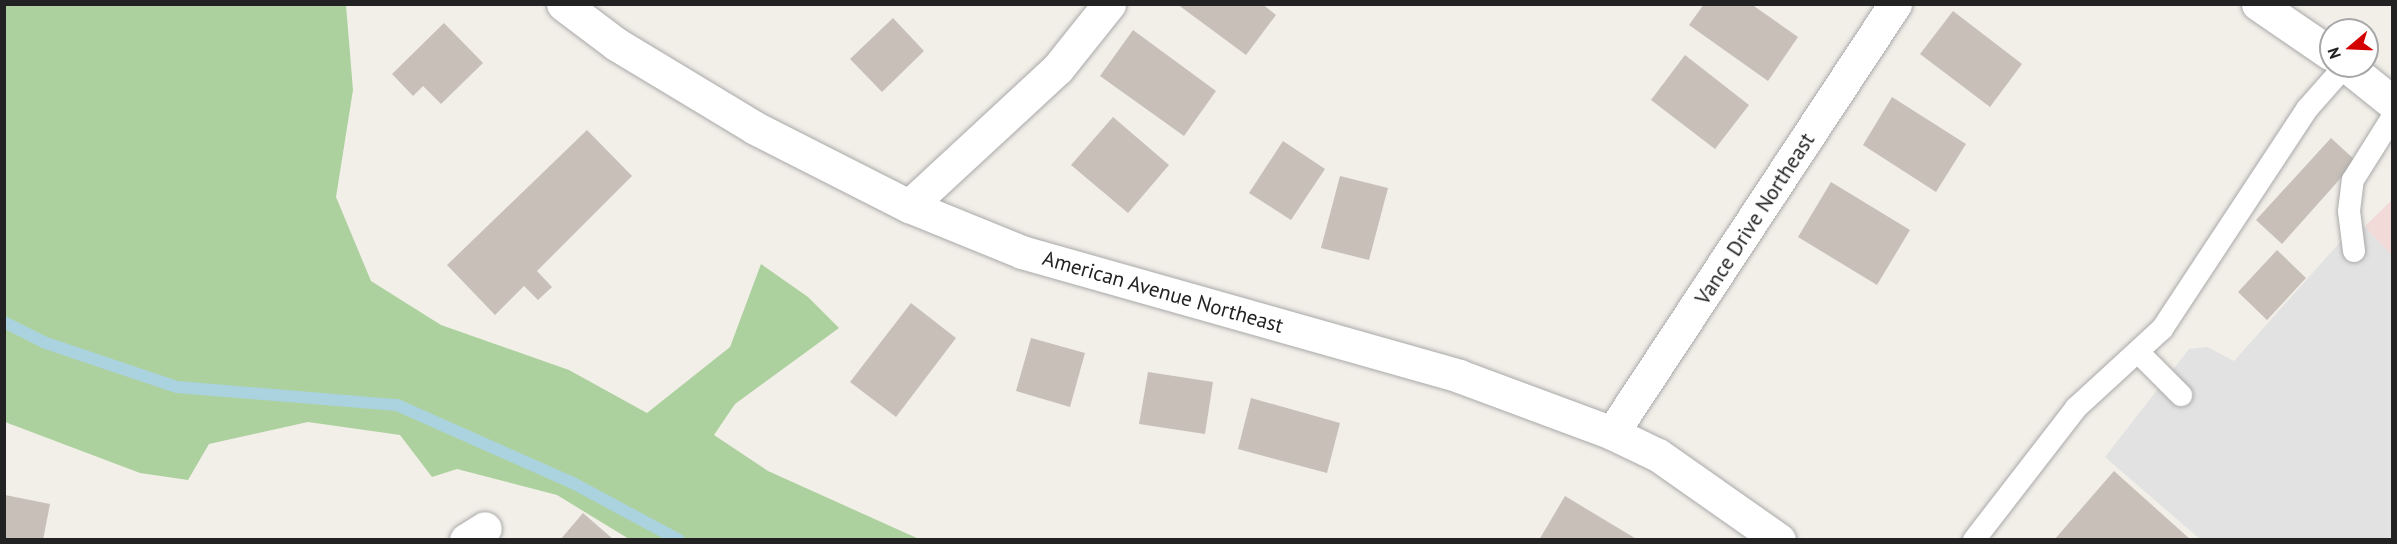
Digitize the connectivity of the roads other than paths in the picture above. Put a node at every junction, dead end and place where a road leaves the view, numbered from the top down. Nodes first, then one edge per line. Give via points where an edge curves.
1 (563, 4) edge
2 (1109, 4) edge
3 (1895, 4) edge
4 (2258, 4) edge
5 (2319, 46) edge
6 (2336, 78) edge
7 (2361, 78) edge
8 (2392, 102) edge
9 (2392, 118) edge
10 (909, 207) junction
11 (2354, 251) dead end
12 (2138, 352) junction
13 (2181, 395) dead end
14 (1612, 433) junction
15 (1779, 540) edge
16 (1974, 540) edge

1 - 10 street, American Avenue Northeast via 615,44 755,128
2 - 10 street via 1058,68
3 - 14 street, Vance Drive Northeast
4 - 5 street
6 - 12 lane via 2301,118 2162,329
7 - 8 street
9 - 11 lane via 2353,180 2349,211
10 - 14 street, American Avenue Northeast via 1022,252 1459,376
12 - 13 lane
12 - 16 lane via 2076,408
14 - 15 street, American Avenue Northeast via 1658,455

